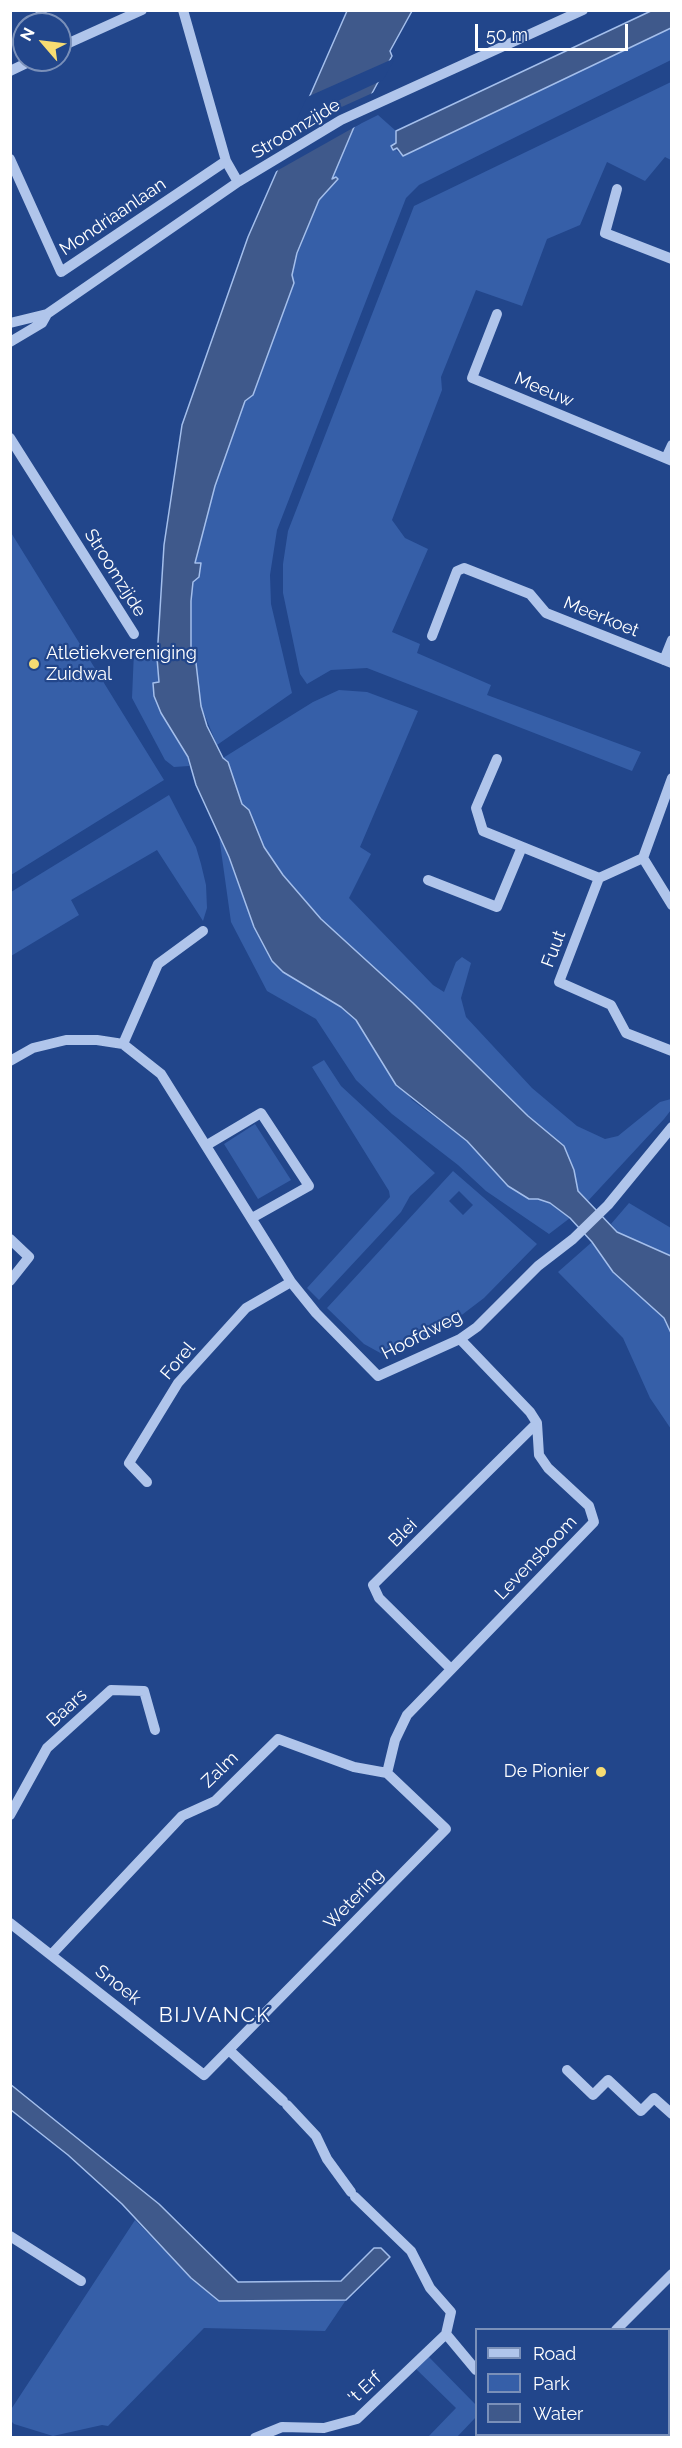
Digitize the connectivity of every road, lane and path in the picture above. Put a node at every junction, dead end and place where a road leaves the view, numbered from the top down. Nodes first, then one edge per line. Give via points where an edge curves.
1 (142, 10) edge
2 (183, 10) edge
3 (583, 10) edge
4 (72, 42) edge
5 (10, 159) edge
6 (226, 161) junction
7 (238, 182) junction
8 (617, 189) dead end
9 (672, 259) edge
10 (47, 314) junction
11 (497, 314) dead end
12 (10, 323) edge
13 (10, 342) edge
14 (10, 438) edge
15 (672, 445) edge
16 (669, 459) edge
17 (134, 634) dead end
18 (432, 636) dead end
19 (672, 640) edge
20 (668, 662) edge
21 (497, 759) dead end
22 (672, 778) edge
23 (522, 847) junction
24 (643, 858) junction
25 (599, 878) junction
26 (428, 880) dead end
27 (672, 905) edge
28 (203, 931) dead end
29 (123, 1044) junction
30 (672, 1051) edge
31 (10, 1061) edge
32 (672, 1127) edge
33 (207, 1145) junction
34 (252, 1218) junction
35 (10, 1239) edge
36 (10, 1281) edge
37 (291, 1282) junction
38 (460, 1339) junction
39 (537, 1423) junction
40 (147, 1482) dead end
41 (451, 1669) junction
42 (155, 1730) dead end
43 (387, 1773) junction
44 (10, 1815) edge
45 (10, 1923) edge
46 (52, 1954) junction
47 (229, 2050) junction
48 (567, 2070) dead end
49 (204, 2075) joint
50 (672, 2114) edge
51 (10, 2236) edge
52 (672, 2274) edge
53 (81, 2281) dead end
54 (618, 2328) edge
55 (446, 2334) junction
56 (475, 2368) edge
57 (255, 2438) edge

1 - 4 street
2 - 6 street
3 - 7 street, Stroomzijde via 340,120
5 - 6 street, Mondriaanlaan via 61,272
6 - 7 street
7 - 10 street, Stroomzijde
8 - 9 street via 605,233
10 - 12 street, Stroomzijde
10 - 13 street, Stroomzijde via 42,322
11 - 16 street, Meeuw via 472,378
14 - 17 street, Stroomzijde
15 - 16 street, Meeuw
18 - 20 street, Meerkoet via 457,571 464,568 530,594 546,613
19 - 20 street
21 - 23 street via 476,808 483,831
22 - 24 street
23 - 25 street
23 - 26 street via 497,907
24 - 25 street
24 - 27 street
25 - 30 street, Fuut via 559,982 611,1005 626,1033
28 - 29 street via 158,964
29 - 31 street via 66,1040 33,1048
29 - 33 street, Hoofdweg via 161,1074
32 - 38 street, Hoofdweg via 608,1205
33 - 34 street, Hoofdweg
33 - 34 street via 261,1113 309,1186
34 - 37 street, Hoofdweg
35 - 36 street via 29,1257
37 - 38 street, Hoofdweg via 378,1376
37 - 40 street, Forel via 246,1308 178,1383 129,1463
38 - 39 street
39 - 41 street, Levensboom via 539,1455 589,1506 594,1522
39 - 41 street, Blei via 373,1585 379,1598
41 - 43 street, Levensboom via 407,1715
42 - 44 street, Baars via 144,1691 111,1690 47,1748
43 - 46 street, Zalm via 354,1767 278,1739 214,1801 182,1816
43 - 47 street, Wetering via 446,1829
45 - 46 street, Snoek
46 - 49 street, Snoek
47 - 49 street, Wetering
47 - 55 street via 312,2131 353,2195 411,2251 430,2288 451,2312
48 - 50 street via 593,2095 608,2080 641,2111 654,2098
51 - 53 street
52 - 54 street
55 - 56 street
55 - 57 street, 't Erf via 357,2419 324,2428 282,2427

